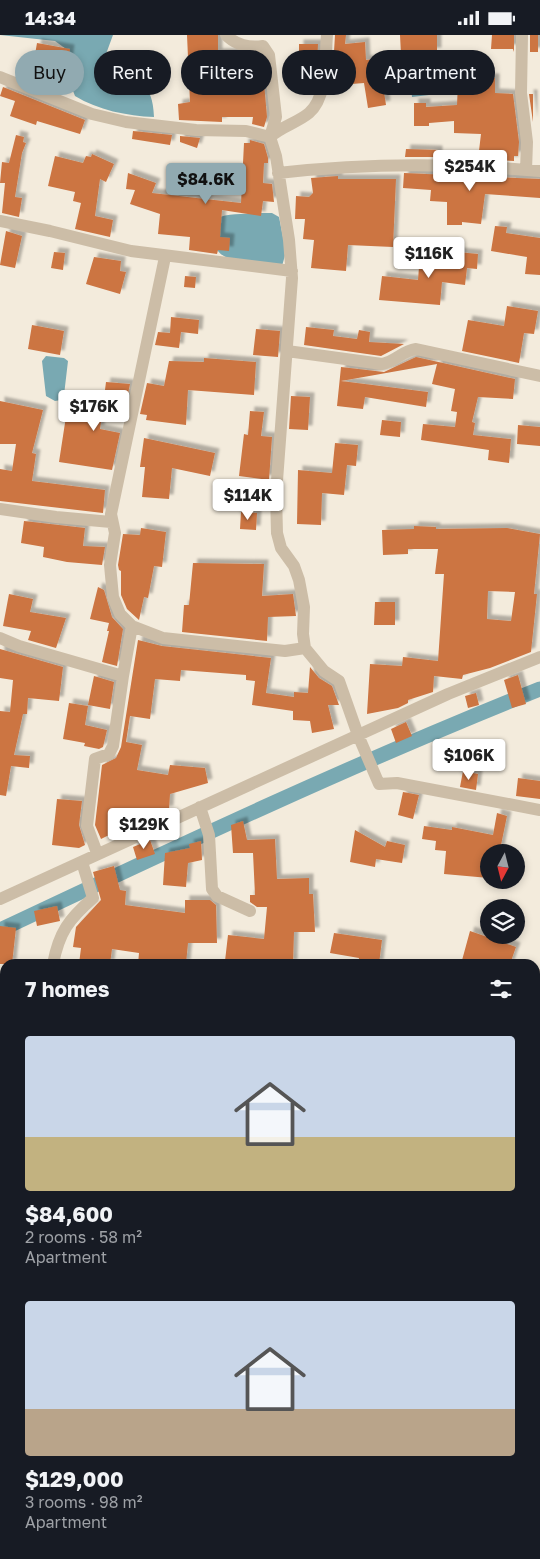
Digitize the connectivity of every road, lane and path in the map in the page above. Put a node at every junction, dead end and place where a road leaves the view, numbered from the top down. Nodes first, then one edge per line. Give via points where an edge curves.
1 (226, 35) edge
2 (327, 35) edge
3 (522, 35) edge
4 (0, 77) edge
5 (270, 137) junction
6 (526, 170) junction
7 (540, 171) edge
8 (278, 173) junction
9 (0, 221) edge
10 (165, 257) junction
11 (292, 271) junction
12 (287, 351) junction
13 (540, 376) edge
14 (0, 509) edge
15 (111, 522) junction
16 (132, 626) junction
17 (0, 639) edge
18 (305, 648) junction
19 (540, 657) edge
20 (122, 676) junction
21 (360, 741) junction
22 (200, 807) junction
23 (540, 811) edge
24 (97, 853) junction
25 (82, 862) junction
26 (0, 899) edge
27 (250, 911) dead end
28 (54, 959) edge

1 - 5 street via 252,48 263,46 269,55 276,117
2 - 5 street via 318,101 310,112
3 - 6 street via 521,93 527,142
4 - 5 street via 83,111 109,118 196,130 246,131
5 - 8 street
6 - 7 street
6 - 8 street via 342,167
8 - 11 street
9 - 10 street
10 - 11 street
10 - 15 street
11 - 12 street
12 - 13 street via 382,364 393,362 406,351 416,349
12 - 18 street via 276,524 281,548 294,566 299,580 304,607
14 - 15 street
15 - 16 street via 115,533 110,565 113,597 120,614
16 - 18 street via 182,641 285,651
16 - 20 street
17 - 20 street
18 - 21 street via 324,671 339,681
19 - 21 street via 448,694
20 - 24 street via 113,746 109,755 95,759 93,769 87,826
21 - 22 street
21 - 23 street via 379,784 397,783
22 - 24 street
22 - 27 street via 208,835 212,889 217,896
24 - 25 street
25 - 26 street
25 - 28 street via 93,898 70,918 58,940

